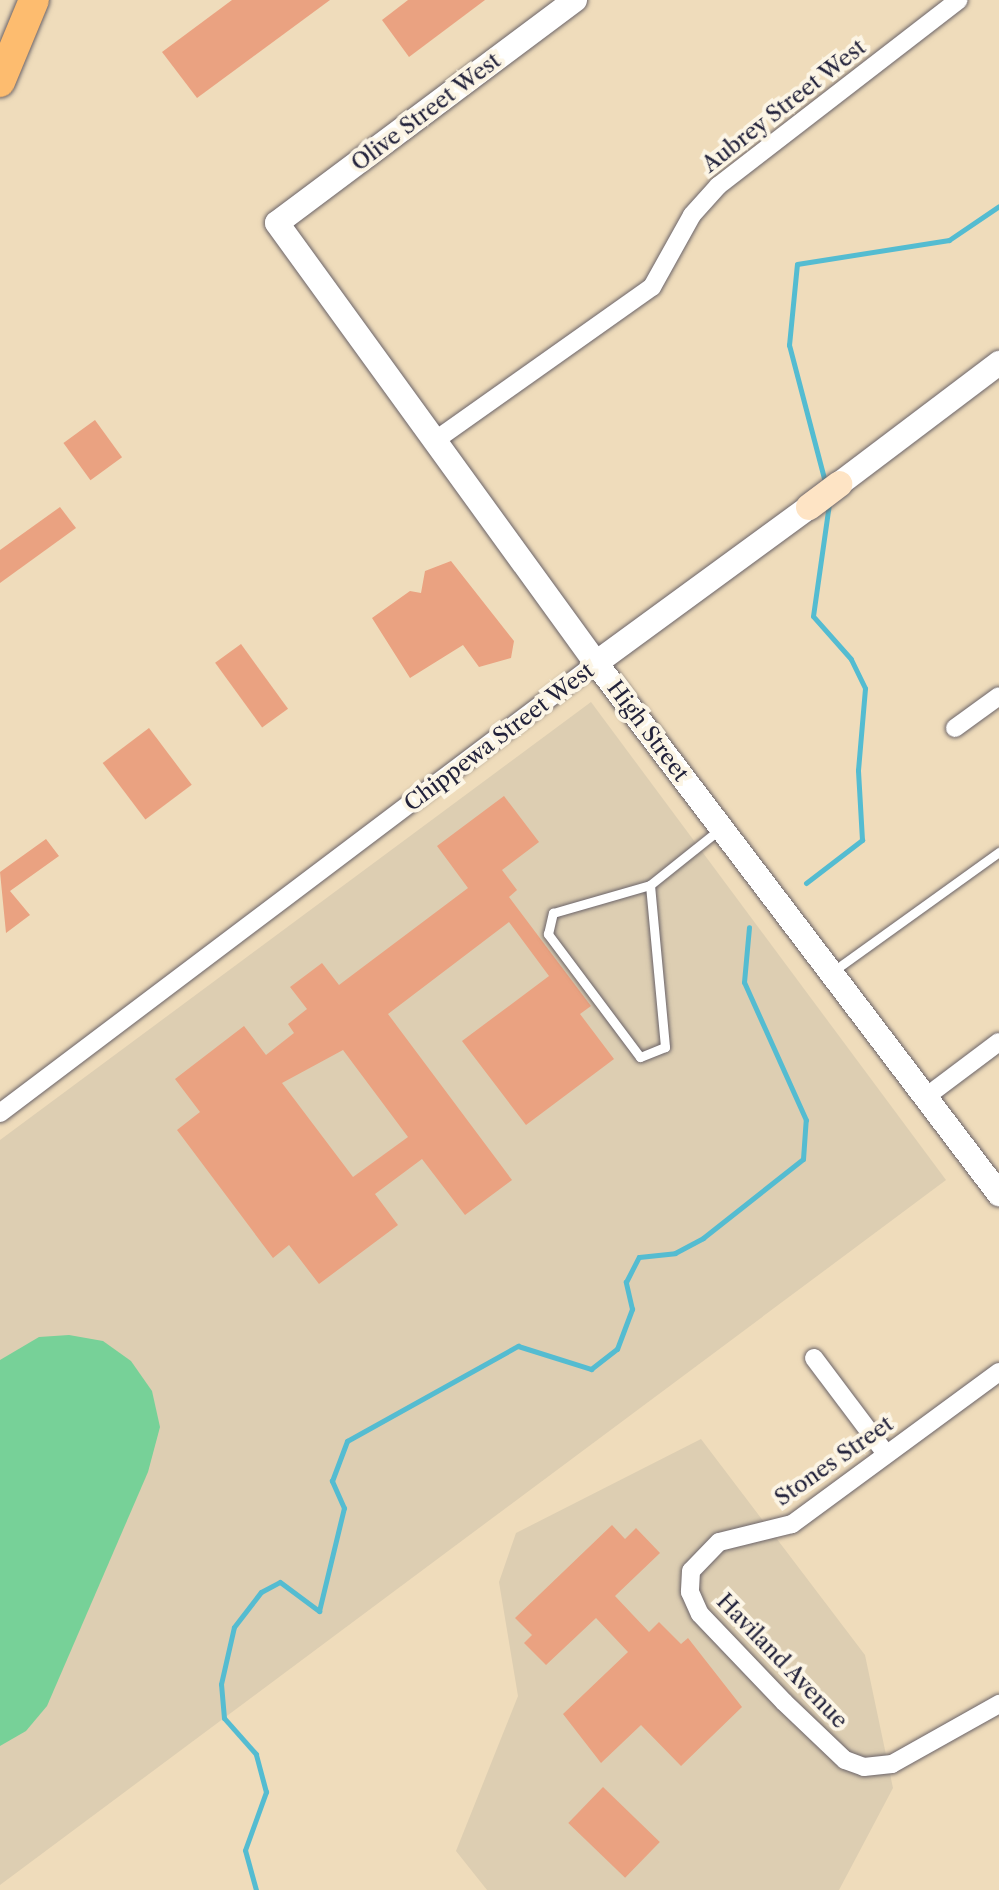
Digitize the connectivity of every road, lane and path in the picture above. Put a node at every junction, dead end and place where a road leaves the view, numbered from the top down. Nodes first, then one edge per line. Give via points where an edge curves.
1 (34, 0) edge
2 (575, 0) edge
3 (959, 0) edge
4 (0, 82) edge
5 (277, 223) joint
6 (999, 363) edge
7 (433, 442) junction
8 (839, 484) joint
9 (809, 507) joint
10 (596, 663) junction
11 (999, 696) edge
12 (955, 728) dead end
13 (721, 828) junction
14 (999, 852) edge
15 (650, 885) junction
16 (832, 972) junction
17 (999, 1042) edge
18 (927, 1096) junction
19 (0, 1113) edge
20 (999, 1194) edge
21 (814, 1358) dead end
22 (999, 1372) edge
23 (886, 1454) junction
24 (691, 1571) joint
25 (999, 1704) edge

1 - 4 highway
2 - 5 street, Olive Street West
3 - 7 street, Aubrey Street West via 718,186 692,215 652,287
5 - 7 street, High Street
6 - 8 street, Chippewa Street West
7 - 10 street, High Street
8 - 9 main road, Chippewa Street West
9 - 10 street, Chippewa Street West
10 - 13 street, High Street
10 - 19 street, Chippewa Street West
11 - 12 street
13 - 15 lane
13 - 16 street, High Street
14 - 16 lane
15 - 15 lane via 553,913 548,934 640,1057 665,1047
16 - 18 street, High Street
17 - 18 street
18 - 20 street, High Street
21 - 23 street
22 - 23 street, Stones Street
23 - 24 street, Stones Street via 792,1524 719,1542
24 - 25 street, Haviland Avenue via 700,1614 845,1760 864,1767 892,1764

